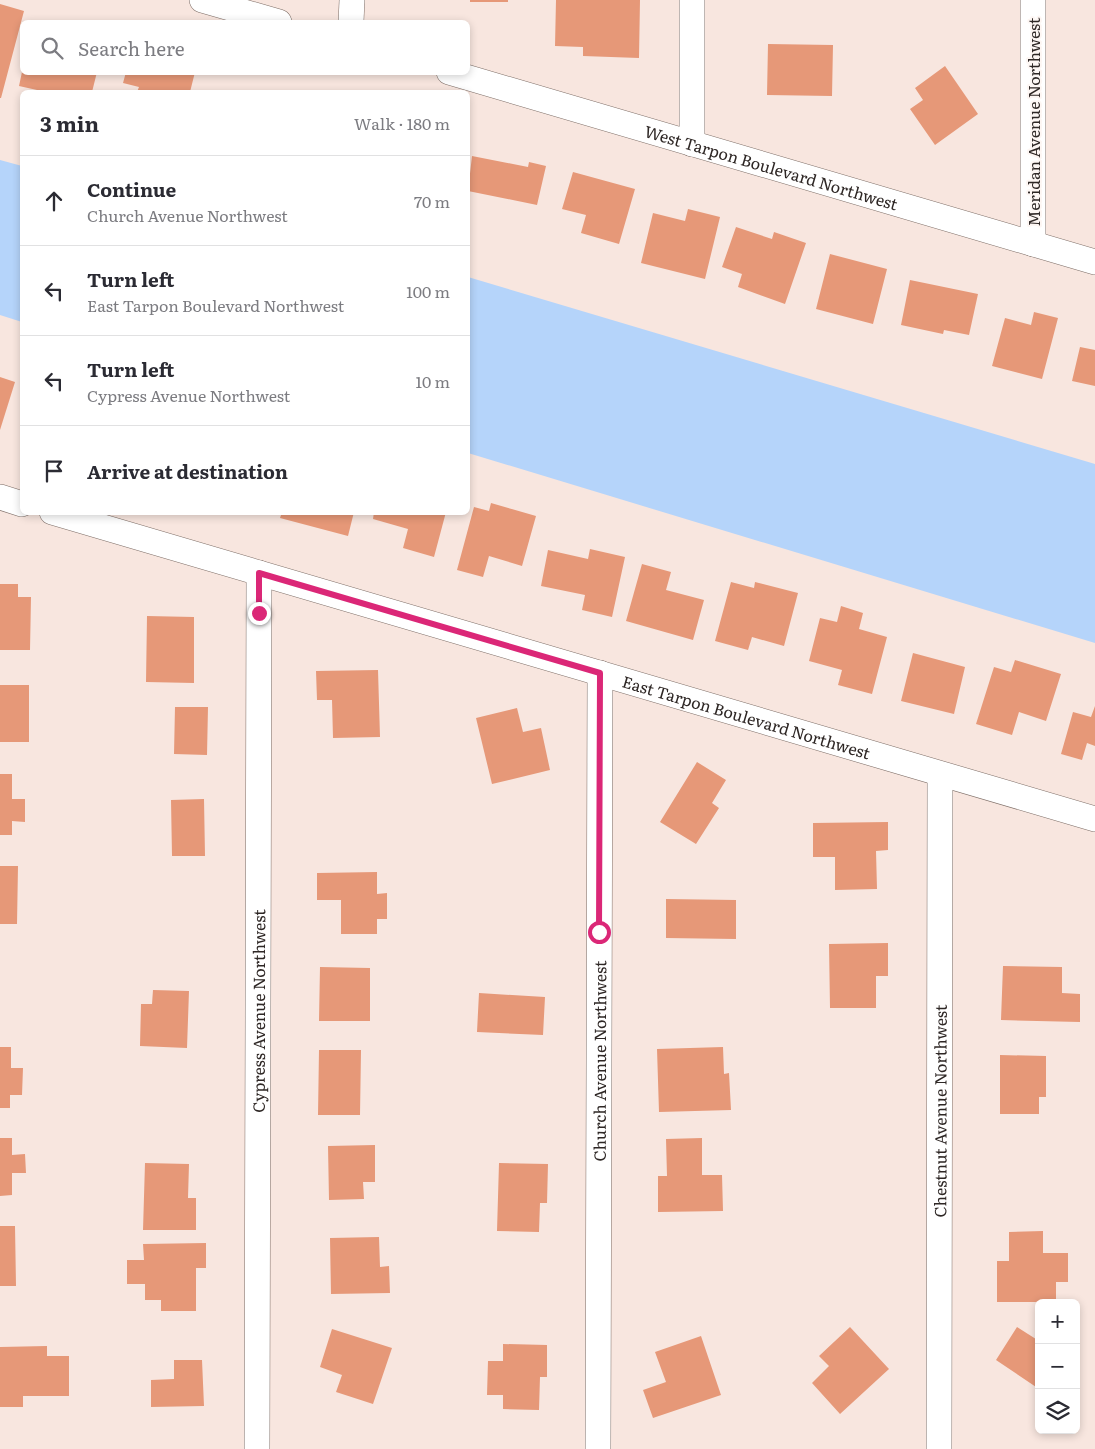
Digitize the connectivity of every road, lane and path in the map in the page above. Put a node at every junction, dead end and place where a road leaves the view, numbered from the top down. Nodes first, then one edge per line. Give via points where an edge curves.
1 (202, 0) edge
2 (352, 0) edge
3 (692, 0) edge
4 (1033, 0) edge
5 (272, 20) edge
6 (352, 20) edge
7 (459, 75) edge
8 (692, 144) junction
9 (1033, 244) junction
10 (1095, 262) edge
11 (0, 497) edge
12 (20, 503) edge
13 (62, 515) edge
14 (259, 573) junction
15 (600, 673) junction
16 (940, 774) junction
17 (1095, 819) edge
18 (257, 1449) edge
19 (598, 1449) edge
20 (939, 1449) edge

1 - 5 street
2 - 6 street
3 - 8 street
4 - 9 street, Meridan Avenue Northwest
7 - 8 street, West Tarpon Boulevard Northwest
8 - 9 street, West Tarpon Boulevard Northwest
9 - 10 street, West Tarpon Boulevard Northwest
11 - 12 street
13 - 14 street, East Tarpon Boulevard Northwest
14 - 15 street, East Tarpon Boulevard Northwest
14 - 18 street, Cypress Avenue Northwest
15 - 16 street, East Tarpon Boulevard Northwest
15 - 19 street, Church Avenue Northwest
16 - 17 street, East Tarpon Boulevard Northwest
16 - 20 street, Chestnut Avenue Northwest

